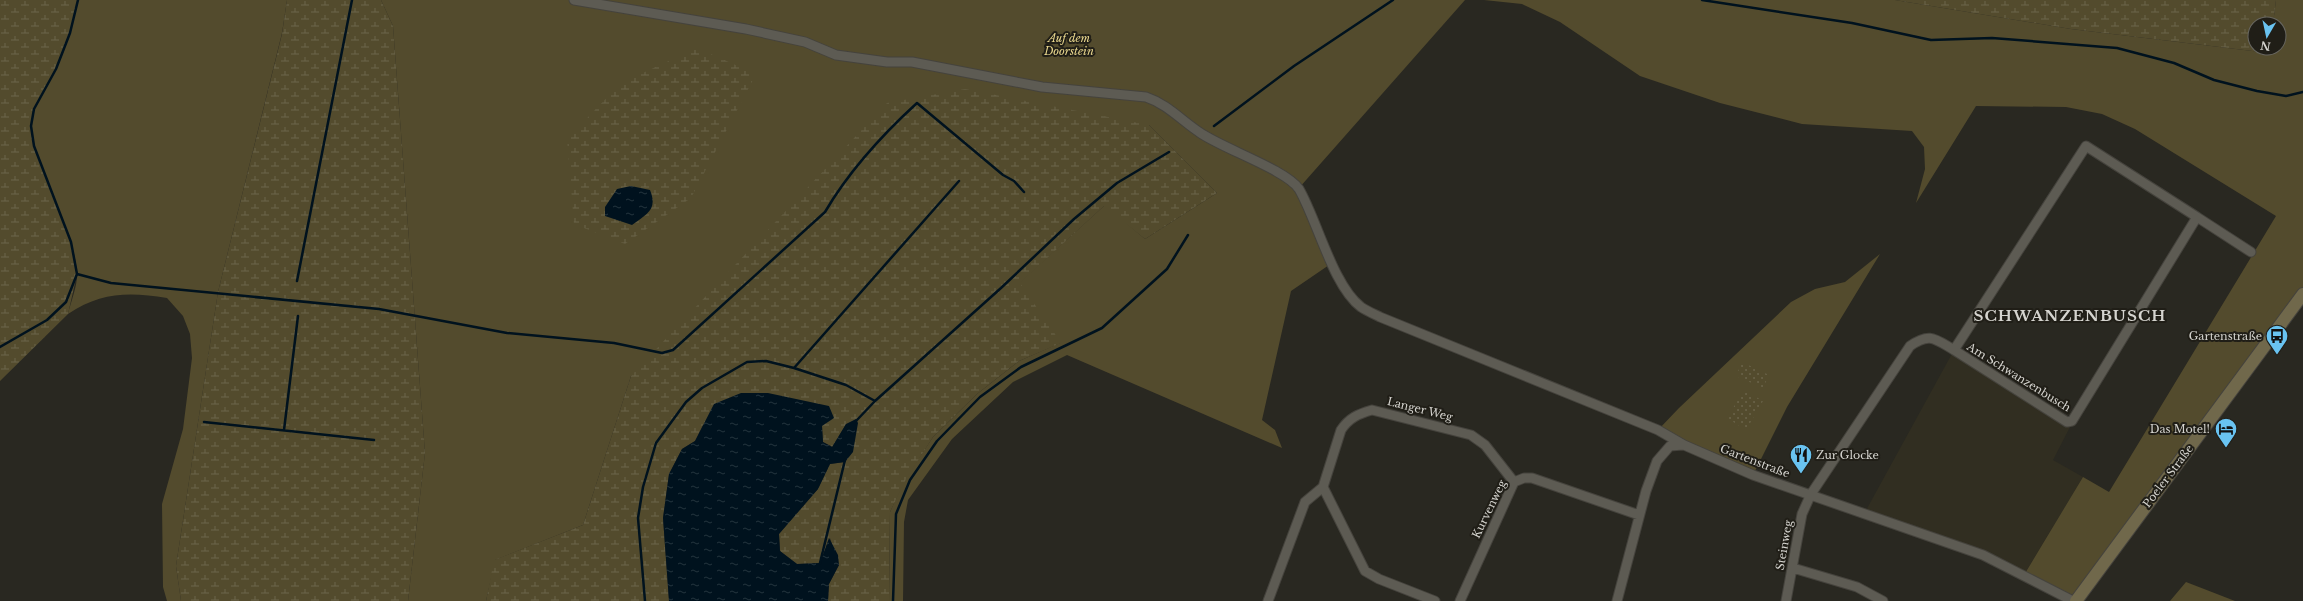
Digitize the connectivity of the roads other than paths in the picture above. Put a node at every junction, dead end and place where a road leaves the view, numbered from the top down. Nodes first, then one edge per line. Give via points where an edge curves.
1 (574, 0) edge
2 (2197, 217) junction
3 (2251, 252) dead end
4 (2303, 294) edge
5 (1954, 350) junction
6 (1684, 445) junction
7 (1514, 482) junction
8 (1323, 487) junction
9 (1811, 494) junction
10 (1639, 515) junction
11 (1793, 568) junction
12 (1268, 601) edge
13 (1434, 601) edge
14 (1460, 601) edge
15 (1617, 601) edge
16 (1786, 601) edge
17 (1883, 601) edge
18 (2074, 601) edge

1 - 6 street, Gartenstraße via 746,29 805,42 836,55 886,62 912,62 1042,87 1146,97 1160,101 1200,133 1288,178 1299,188 1332,263 1347,290 1361,307 1658,430
2 - 3 street, Am Schwanzenbusch
2 - 5 street, Am Schwanzenbusch via 2086,146
2 - 5 street, Am Schwanzenbusch via 2072,421 2067,422
4 - 18 main road, Poeler Straße
5 - 9 street, Am Schwanzenbusch via 1933,337 1922,338 1910,346
6 - 9 street, Gartenstraße via 1753,475
6 - 10 street via 1670,446 1657,460
7 - 8 street, Langer Weg via 1485,445 1471,435 1372,410 1358,414 1341,430
7 - 10 street, Kurvenweg via 1532,478
7 - 14 street, Kurvenweg
8 - 12 street via 1305,502
8 - 13 street via 1365,571
9 - 11 street, Steinweg via 1802,514
9 - 18 street, Gartenstraße via 1983,555
10 - 15 street
11 - 16 street, Steinweg
11 - 17 street via 1857,588

